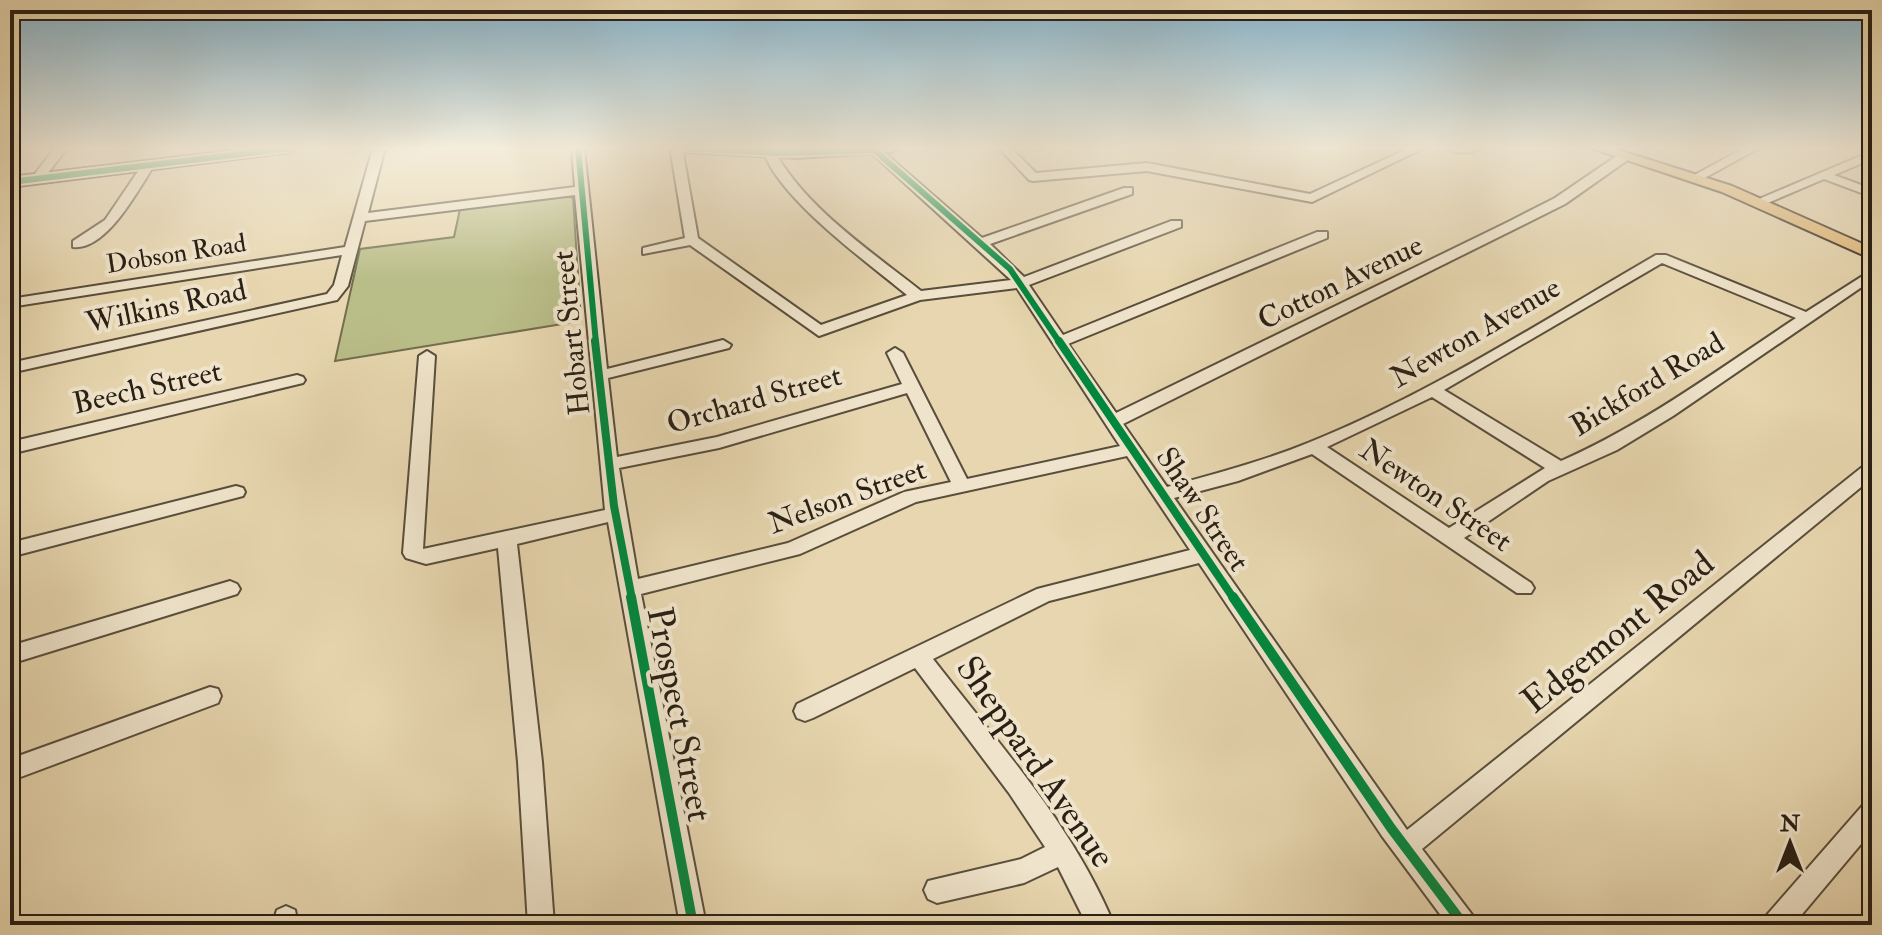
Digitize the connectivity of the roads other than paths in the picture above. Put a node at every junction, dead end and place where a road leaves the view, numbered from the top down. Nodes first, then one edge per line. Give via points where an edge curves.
1 (131, 192) edge
2 (367, 192) edge
3 (570, 192) edge
4 (583, 192) edge
5 (684, 192) edge
6 (798, 192) edge
7 (925, 192) edge
8 (1126, 192) edge
9 (1275, 192) edge
10 (1322, 192) edge
11 (1574, 192) edge
12 (1731, 192) edge
13 (1783, 192) edge
14 (1758, 202) junction
15 (360, 218) junction
16 (1176, 224) dead end
17 (1322, 235) dead end
18 (692, 240) junction
19 (980, 243) junction
20 (78, 244) dead end
21 (350, 250) junction
22 (648, 251) dead end
23 (1872, 254) edge
24 (1872, 274) edge
25 (1021, 283) junction
26 (918, 296) junction
27 (10, 303) edge
28 (1806, 317) junction
29 (1059, 342) junction
30 (723, 345) dead end
31 (895, 353) dead end
32 (427, 356) dead end
33 (10, 368) edge
34 (600, 375) junction
35 (297, 380) dead end
36 (913, 386) junction
37 (1434, 391) junction
38 (1114, 421) junction
39 (10, 448) edge
40 (1133, 449) junction
41 (1317, 449) junction
42 (610, 464) junction
43 (1558, 468) junction
44 (1872, 468) edge
45 (962, 486) junction
46 (236, 492) dead end
47 (1164, 494) junction
48 (615, 514) junction
49 (1449, 538) junction
50 (507, 540) junction
51 (10, 550) edge
52 (1205, 554) junction
53 (1524, 588) dead end
54 (230, 589) dead end
55 (629, 589) junction
56 (10, 655) edge
57 (918, 656) junction
58 (210, 696) dead end
59 (805, 711) dead end
60 (10, 770) edge
61 (1872, 813) edge
62 (1405, 847) junction
63 (1062, 852) junction
64 (937, 890) dead end
65 (541, 925) edge
66 (693, 925) edge
67 (1101, 925) edge
68 (1464, 925) edge
69 (1775, 925) edge

1 - 20 street via 110,223
2 - 15 street
3 - 15 street
4 - 34 street, Hobart Street
5 - 18 street
6 - 26 street
7 - 19 street, Shaw Street
8 - 19 street
9 - 10 street via 1308,198
11 - 38 street, Cotton Avenue
12 - 14 main road
13 - 14 street
14 - 23 main road
15 - 21 street
16 - 25 street
17 - 29 street
18 - 22 street
18 - 26 street via 819,331
19 - 25 street, Shaw Street
21 - 27 street, Dobson Road
21 - 33 street, Wilkins Road via 341,286 332,297
24 - 28 street, Bickford Road
25 - 26 street
25 - 29 street, Shaw Street
28 - 37 street, Newton Avenue via 1661,258
28 - 43 street, Bickford Road via 1611,446
29 - 38 street, Shaw Street
30 - 34 street
31 - 36 street
32 - 50 street via 411,550 432,556
34 - 42 street, Hobart Street
35 - 39 street, Beech Street
36 - 42 street, Orchard Street via 708,445
36 - 45 street
37 - 41 street, Newton Avenue
37 - 43 street
38 - 40 street, Shaw Street
40 - 45 street, Nelson Street
40 - 47 street, Shaw Street
41 - 47 street, Newton Avenue via 1209,485
41 - 49 street, Newton Street
42 - 48 street, Hobart Street
43 - 49 street, Bickford Road
44 - 62 street, Edgemont Road
45 - 55 street, Nelson Street via 902,500 782,552
46 - 51 street
47 - 52 street, Shaw Street
48 - 50 street
48 - 55 street, Prospect Street
49 - 53 street, Newton Street
50 - 65 street
52 - 57 street, Sheppard Avenue via 1054,591
52 - 62 street, Shaw Street
54 - 56 street
55 - 66 street, Prospect Street
57 - 59 street
57 - 63 street, Sheppard Avenue
58 - 60 street
61 - 69 street
62 - 68 street, Shaw Street
63 - 64 street via 1024,871
63 - 67 street, Sheppard Avenue

